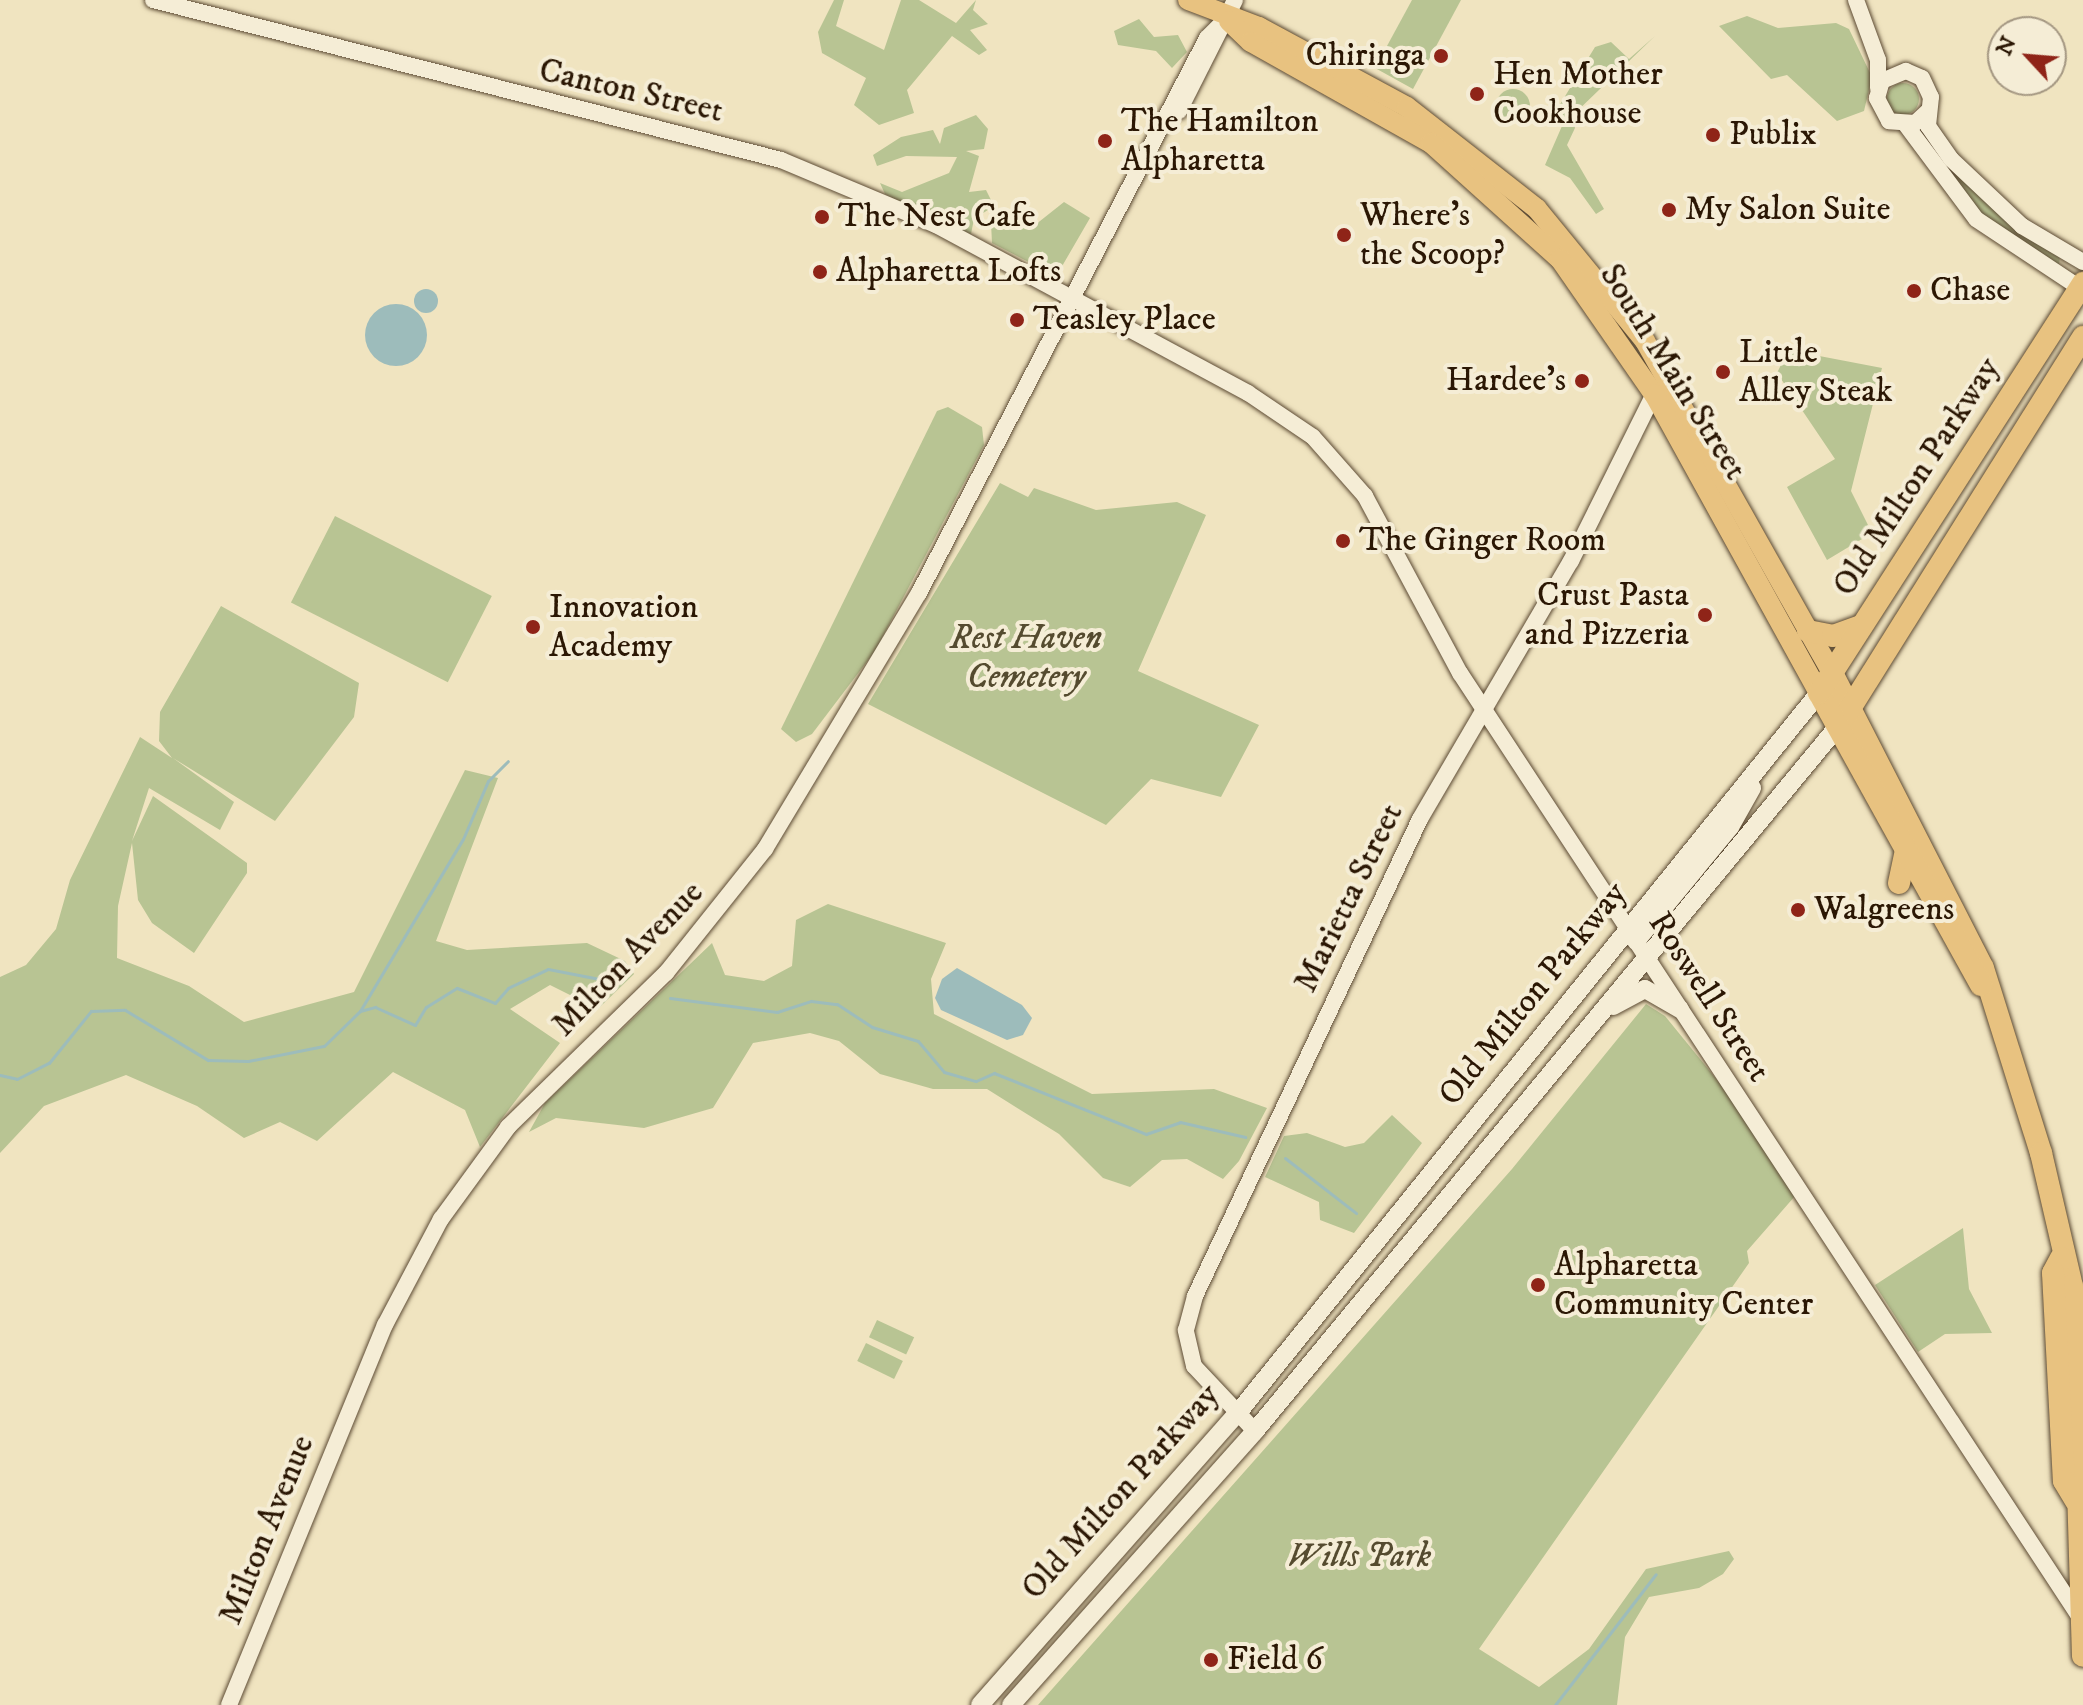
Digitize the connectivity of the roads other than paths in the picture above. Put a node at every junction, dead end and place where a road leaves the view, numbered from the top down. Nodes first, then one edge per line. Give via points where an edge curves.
1 (153, 0) edge
2 (1188, 0) edge
3 (1235, 0) edge
4 (1856, 0) edge
5 (1226, 19) junction
6 (1864, 22) junction
7 (1906, 71) junction
8 (1878, 89) junction
9 (1928, 111) junction
10 (1906, 125) junction
11 (2083, 262) edge
12 (2082, 287) edge
13 (1074, 299) junction
14 (1605, 317) junction
15 (2082, 339) edge
16 (1657, 362) junction
17 (1654, 394) junction
18 (1704, 446) junction
19 (1861, 626) junction
20 (1808, 631) junction
21 (1832, 673) junction
22 (1819, 693) junction
23 (1481, 705) junction
24 (1845, 716) junction
25 (1906, 849) junction
26 (1899, 883) dead end
27 (1637, 941) junction
28 (1985, 989) junction
29 (1680, 1009) junction
30 (1600, 1013) junction
31 (1237, 1414) junction
32 (1255, 1431) junction
33 (2081, 1619) junction
34 (2083, 1656) edge
35 (229, 1705) edge
36 (980, 1705) edge
37 (1011, 1705) edge

1 - 13 street, Canton Street via 748,149 903,209
2 - 5 main road
3 - 5 street, Milton Avenue
4 - 6 street
5 - 13 street, Milton Avenue via 1207,38
5 - 14 main road, South Main Street via 1251,42 1394,119 1470,172 1534,231
5 - 16 main road, South Main Street via 1259,27 1385,95 1480,159 1567,240
6 - 7 street
6 - 8 street via 1880,68
7 - 8 street via 1889,75
7 - 9 street via 1927,83
8 - 10 street via 1882,115
9 - 10 street
9 - 11 street via 1935,141 1984,193
10 - 12 street via 1976,219
12 - 19 highway, Old Milton Parkway
13 - 23 street, Roswell Street via 1264,402 1326,449 1365,496 1439,640
13 - 35 street, Milton Avenue via 919,593 765,849 666,973 508,1127 441,1219 385,1325
14 - 16 main road via 1620,324 1645,362
14 - 17 main road, South Main Street
15 - 24 highway, Old Milton Parkway
16 - 18 main road, South Main Street
17 - 18 main road via 1666,395 1691,441
17 - 22 main road, South Main Street
17 - 23 street, Marietta Street via 1571,561
18 - 20 main road, South Main Street
19 - 20 highway via 1833,636
19 - 21 highway, Old Milton Parkway
20 - 21 main road, South Main Street
21 - 22 highway, Old Milton Parkway
21 - 24 highway, South Main Street
22 - 24 highway, South Main Street
22 - 27 main road, Old Milton Parkway via 1757,770 1730,827
23 - 27 street, Roswell Street
23 - 31 street, Marietta Street via 1420,819 1192,1305 1190,1358
24 - 25 highway, South Main Street
24 - 27 main road, Old Milton Parkway
24 - 28 highway, South Main Street via 1945,885
25 - 26 highway
25 - 28 highway, South Main Street via 1969,974
27 - 29 street, Roswell Street
27 - 30 main road, Old Milton Parkway
27 - 31 main road, Old Milton Parkway
28 - 33 highway, South Main Street via 2020,1078 2072,1286 2082,1481 2076,1501
29 - 30 main road via 1645,989
29 - 33 street, Roswell Street
30 - 32 main road, Old Milton Parkway
31 - 32 street, Marietta Street
31 - 36 main road, Old Milton Parkway
32 - 37 main road, Old Milton Parkway
33 - 34 highway, South Main Street

